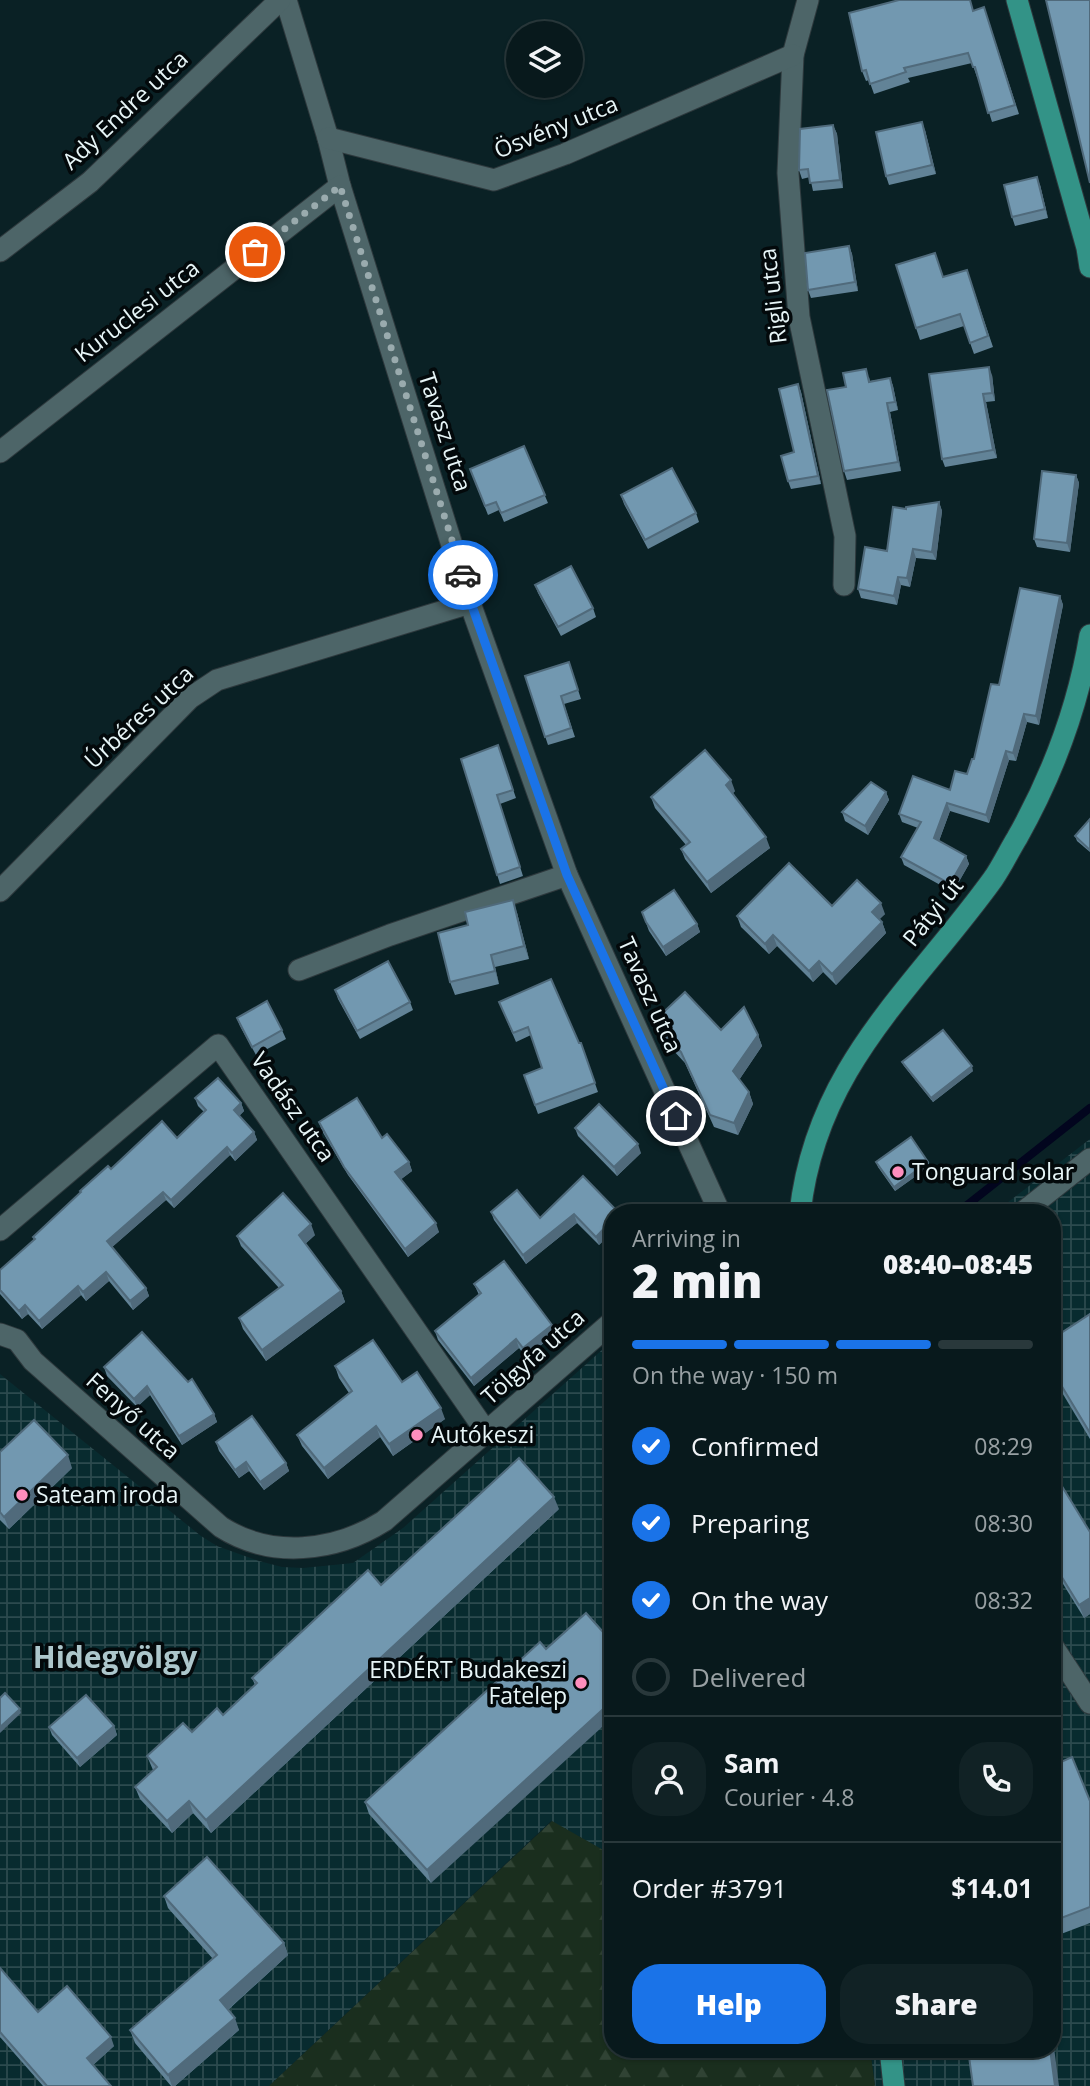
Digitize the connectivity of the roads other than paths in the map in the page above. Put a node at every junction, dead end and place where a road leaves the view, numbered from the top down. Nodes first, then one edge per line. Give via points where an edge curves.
1 (280, 0) edge
2 (286, 0) edge
3 (808, 0) edge
4 (1017, 0) edge
5 (793, 55) junction
6 (328, 138) junction
7 (340, 186) junction
8 (0, 251) edge
9 (1090, 267) edge
10 (0, 452) edge
11 (844, 585) dead end
12 (471, 603) junction
13 (1090, 635) edge
14 (567, 875) junction
15 (0, 891) edge
16 (299, 970) dead end
17 (1090, 1159) edge
18 (716, 1204) edge
19 (802, 1204) edge
20 (1033, 1204) edge
21 (0, 1230) edge
22 (604, 1329) edge
23 (0, 1334) edge
24 (486, 1433) junction
25 (235, 1536) joint
26 (1061, 1659) edge
27 (1090, 1703) edge
28 (891, 2058) edge
29 (894, 2086) edge

1 - 8 street, Ady Endre utca via 90,182
2 - 6 street, Tavasz utca
3 - 5 street, Rigli utca
4 - 9 main road
5 - 6 street, Ösvény utca via 494,180
5 - 11 street, Rigli utca via 788,173 799,317 845,536
6 - 7 street, Tavasz utca
7 - 10 street, Kuruclesi utca
7 - 12 street, Tavasz utca
12 - 14 street, Tavasz utca
12 - 15 street, Úrbéres utca via 217,680 191,698
13 - 19 main road, Pátyi út via 1064,739 1038,801 994,878 865,1040 837,1088 810,1153
14 - 16 street via 390,934
14 - 18 street, Tavasz utca
17 - 20 street
21 - 24 street, Vadász utca via 218,1045
22 - 24 street, Tölgyfa utca
23 - 25 street, Fenyő utca via 19,1341 40,1368 212,1521
24 - 25 street, Tölgyfa utca via 397,1512 352,1538 329,1546 300,1548
26 - 27 street
28 - 29 main road

